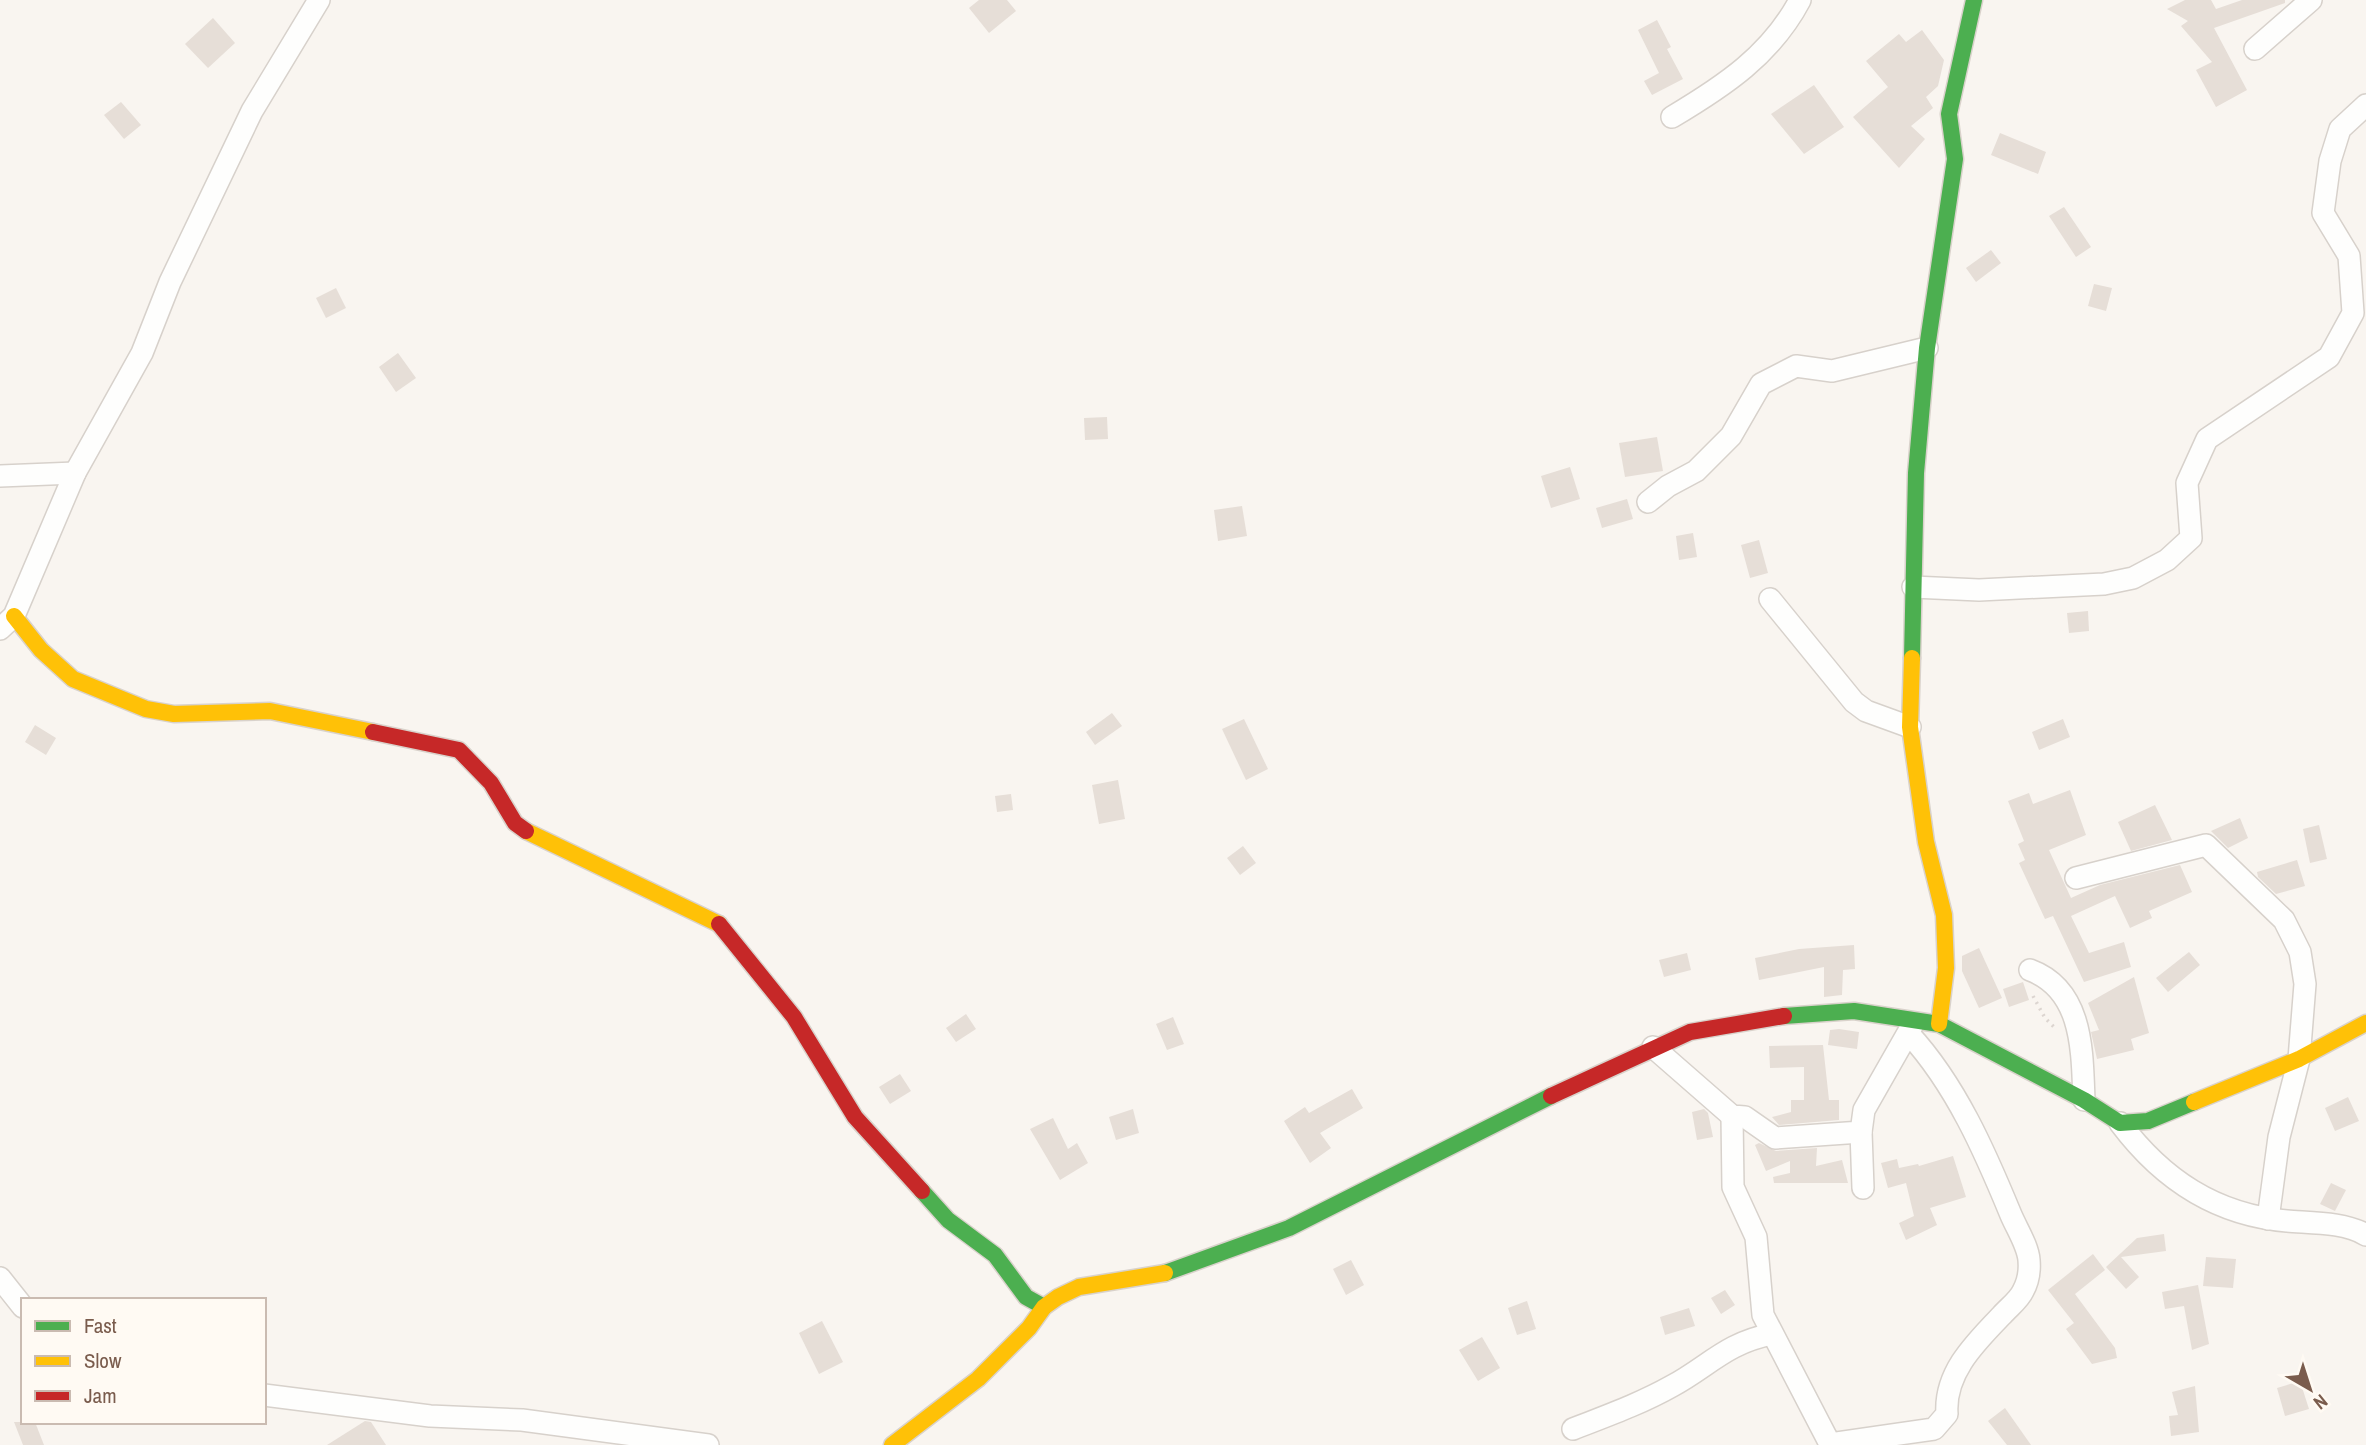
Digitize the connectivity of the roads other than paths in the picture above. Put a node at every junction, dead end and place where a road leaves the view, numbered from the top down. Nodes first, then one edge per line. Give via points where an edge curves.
1 (318, 0) edge
2 (1800, 0) edge
3 (1974, 0) edge
4 (2311, 0) edge
5 (2255, 49) dead end
6 (2366, 106) edge
7 (1672, 117) dead end
8 (1927, 348) junction
9 (75, 472) junction
10 (0, 476) edge
11 (1648, 502) dead end
12 (1913, 587) junction
13 (1770, 600) dead end
14 (7, 623) edge
15 (1910, 727) junction
16 (2076, 878) dead end
17 (2030, 970) dead end
18 (2366, 1023) edge
19 (1939, 1024) junction
20 (1912, 1026) junction
21 (1653, 1047) junction
22 (2299, 1059) junction
23 (2084, 1100) junction
24 (1732, 1116) junction
25 (2120, 1123) junction
26 (1861, 1132) junction
27 (1863, 1188) dead end
28 (2268, 1219) junction
29 (2366, 1235) edge
30 (0, 1278) edge
31 (21, 1304) edge
32 (1044, 1307) junction
33 (1772, 1334) junction
34 (266, 1395) edge
35 (1573, 1429) dead end
36 (708, 1445) edge
37 (892, 1445) edge

1 - 9 street via 252,111 170,282 142,353
2 - 7 street via 1746,69
3 - 8 street via 1949,114 1955,159
4 - 5 street
6 - 12 street via 2340,129 2323,212 2349,256 2354,313 2329,357 2207,439 2188,483 2191,538 2167,560 2133,578 2104,584 1979,590
8 - 11 street via 1832,371 1796,366 1761,384 1731,436 1696,471
8 - 12 street via 1916,473
9 - 10 street
9 - 14 street
12 - 15 street
13 - 15 street via 1854,702
14 - 32 street via 74,679 146,709 174,714 270,712 459,750 491,783 515,823 536,838 718,923 794,1017 855,1117 948,1220 990,1250 1026,1297
15 - 19 street via 1926,842 1944,915 1946,968
16 - 22 street via 2206,845 2284,920 2300,951 2305,984
17 - 23 street via 2056,985 2076,1020
18 - 22 street
19 - 20 street
19 - 23 street
20 - 21 street via 1854,1011 1776,1017 1690,1032
20 - 26 street via 1864,1110
20 - 33 street via 1995,1175 2029,1258 2022,1295 1972,1348 1951,1378 1947,1414 1934,1429 1830,1444
21 - 24 street
21 - 32 street via 1289,1228 1176,1271 1079,1287
22 - 25 street via 2148,1121
22 - 28 street via 2279,1138
23 - 25 street
24 - 26 street via 1745,1117 1775,1138
24 - 33 street via 1733,1187 1756,1237 1763,1315
25 - 28 street via 2165,1175 2228,1208
26 - 27 street
28 - 29 street via 2330,1225
30 - 31 street
32 - 37 street via 978,1379
33 - 35 street via 1750,1339 1674,1385
34 - 36 street via 430,1416 522,1420

